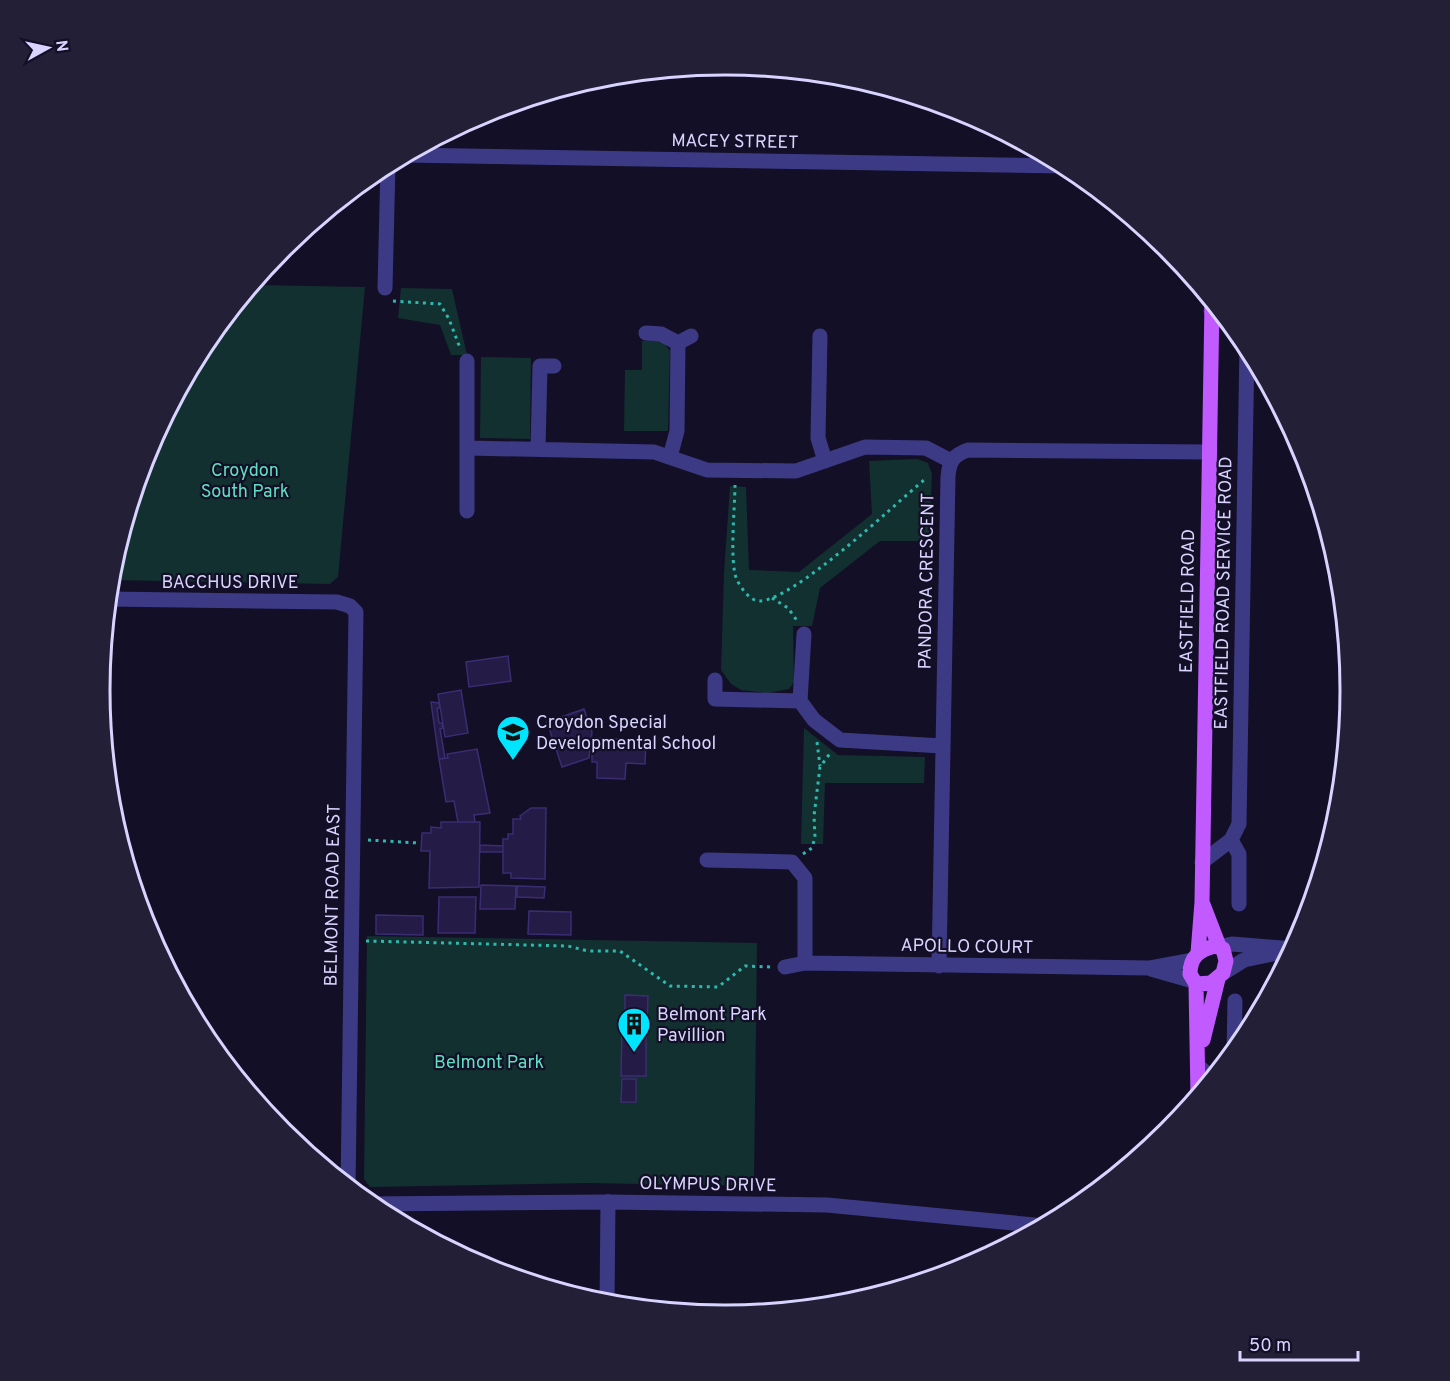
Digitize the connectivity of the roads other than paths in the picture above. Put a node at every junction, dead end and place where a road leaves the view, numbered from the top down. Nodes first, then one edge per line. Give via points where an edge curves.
1 (420, 155) edge
2 (1046, 166) edge
3 (388, 176) edge
4 (385, 294) road end
5 (1212, 315) edge
6 (646, 333) dead end
7 (820, 336) dead end
8 (468, 361) road end
9 (1246, 363) edge
10 (554, 366) dead end
11 (469, 447) junction
12 (538, 448) junction
13 (1209, 452) junction
14 (670, 457) junction
15 (825, 461) junction
16 (951, 461) junction
17 (467, 511) dead end
18 (117, 599) edge
19 (350, 606) joint
20 (806, 632) road end
21 (715, 680) dead end
22 (800, 701) junction
23 (942, 746) junction
24 (1231, 840) junction
25 (707, 860) dead end
26 (1202, 862) junction
27 (1202, 902) junction
28 (1239, 904) dead end
29 (1219, 947) junction
30 (1283, 950) edge
31 (1282, 952) edge
32 (1195, 956) junction
33 (805, 963) junction
34 (939, 966) junction
35 (785, 967) road end
36 (1149, 968) junction
37 (1221, 976) junction
38 (1194, 982) junction
39 (1236, 1001) dead end
40 (1235, 1035) edge
41 (1198, 1063) junction
42 (1207, 1072) edge
43 (1198, 1084) edge
44 (348, 1177) edge
45 (608, 1202) junction
46 (386, 1204) edge
47 (1032, 1225) edge
48 (607, 1294) edge

1 - 2 street, MACEY STREET
3 - 4 street
5 - 13 main road, EASTFIELD ROAD
6 - 14 street via 684,340 677,431
7 - 15 street via 819,438
8 - 11 street
9 - 24 street, EASTFIELD ROAD SERVICE ROAD via 1239,824
10 - 12 street via 540,366
11 - 12 street
11 - 17 street
12 - 14 street via 654,452
13 - 16 street via 968,450
13 - 26 main road, EASTFIELD ROAD
14 - 15 street via 695,468 735,471 796,471
15 - 16 street via 865,447 926,448
16 - 23 street, PANDORA CRESCENT
18 - 19 street, BACCHUS DRIVE via 337,602
19 - 44 street, BELMONT ROAD EAST via 356,612
20 - 22 street
21 - 22 street via 715,699
22 - 23 street via 814,720 840,740
23 - 34 street, PANDORA CRESCENT
24 - 26 street
24 - 28 street via 1239,854
25 - 33 street via 792,862 805,878
26 - 27 main road, EASTFIELD ROAD
27 - 29 main road, EASTFIELD ROAD
27 - 32 main road, EASTFIELD ROAD
29 - 30 street via 1232,944
29 - 32 main road
29 - 37 main road via 1225,955
31 - 37 street via 1244,960
32 - 36 street, APOLLO COURT
32 - 38 main road via 1190,974
33 - 34 street, APOLLO COURT
33 - 35 street, APOLLO COURT
34 - 36 street, APOLLO COURT
36 - 38 street, APOLLO COURT
37 - 38 main road via 1204,986
37 - 41 main road
38 - 41 main road
39 - 40 street
41 - 42 street
41 - 43 main road
45 - 46 street, OLYMPUS DRIVE
45 - 47 street, OLYMPUS DRIVE via 827,1205
45 - 48 street

